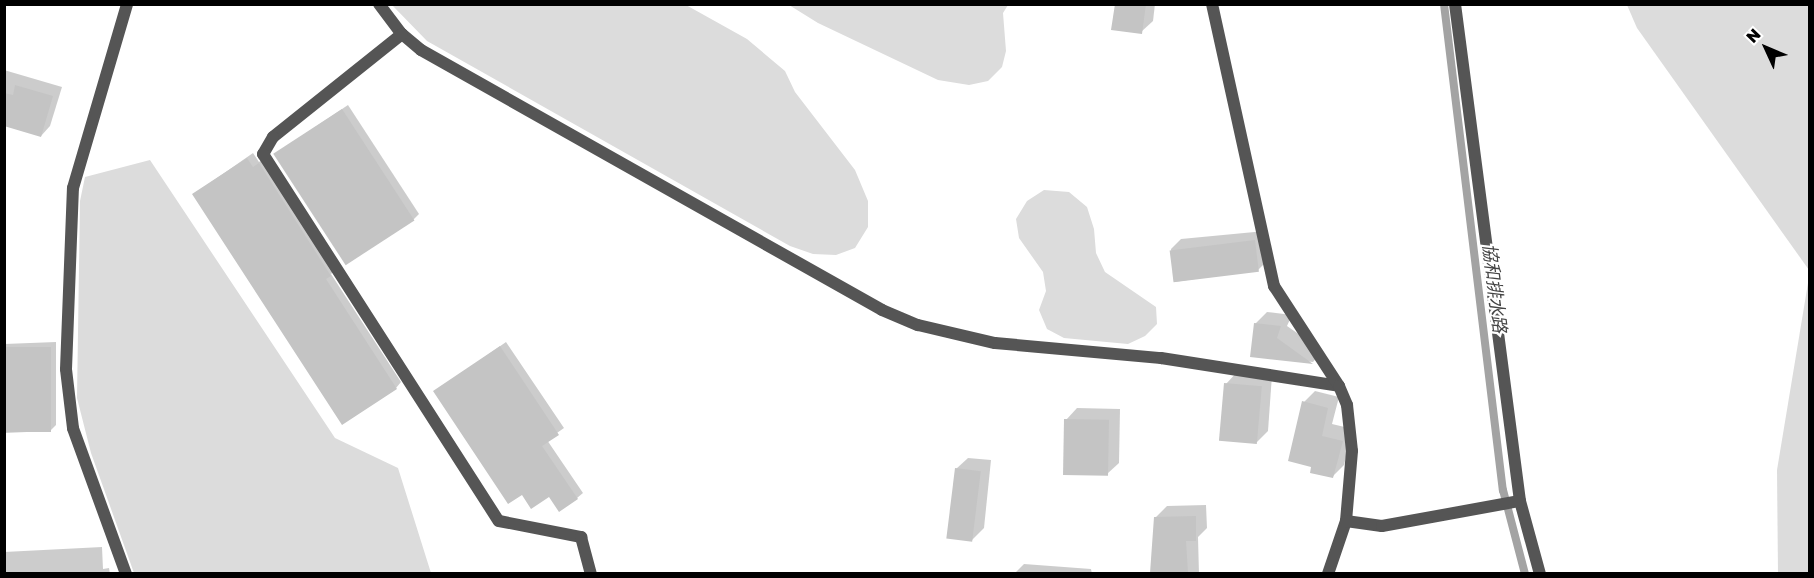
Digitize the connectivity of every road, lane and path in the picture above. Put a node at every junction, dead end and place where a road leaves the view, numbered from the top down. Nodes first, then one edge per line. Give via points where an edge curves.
1 (127, 4) edge
2 (379, 4) edge
3 (1212, 4) edge
4 (1455, 4) edge
5 (402, 34) junction
6 (1339, 386) junction
7 (1517, 501) junction
8 (1346, 521) junction
9 (126, 573) edge
10 (591, 573) edge
11 (1328, 573) edge
12 (1540, 573) edge

1 - 9 street via 73,188 66,369 74,428
2 - 5 street
3 - 6 street via 1275,286
4 - 7 street
5 - 6 street via 422,50 872,304 918,325 995,343 1161,358
5 - 10 street via 273,136 263,154 499,521 581,537
6 - 8 street via 1352,428
7 - 8 street via 1382,526
7 - 12 street
8 - 11 street

